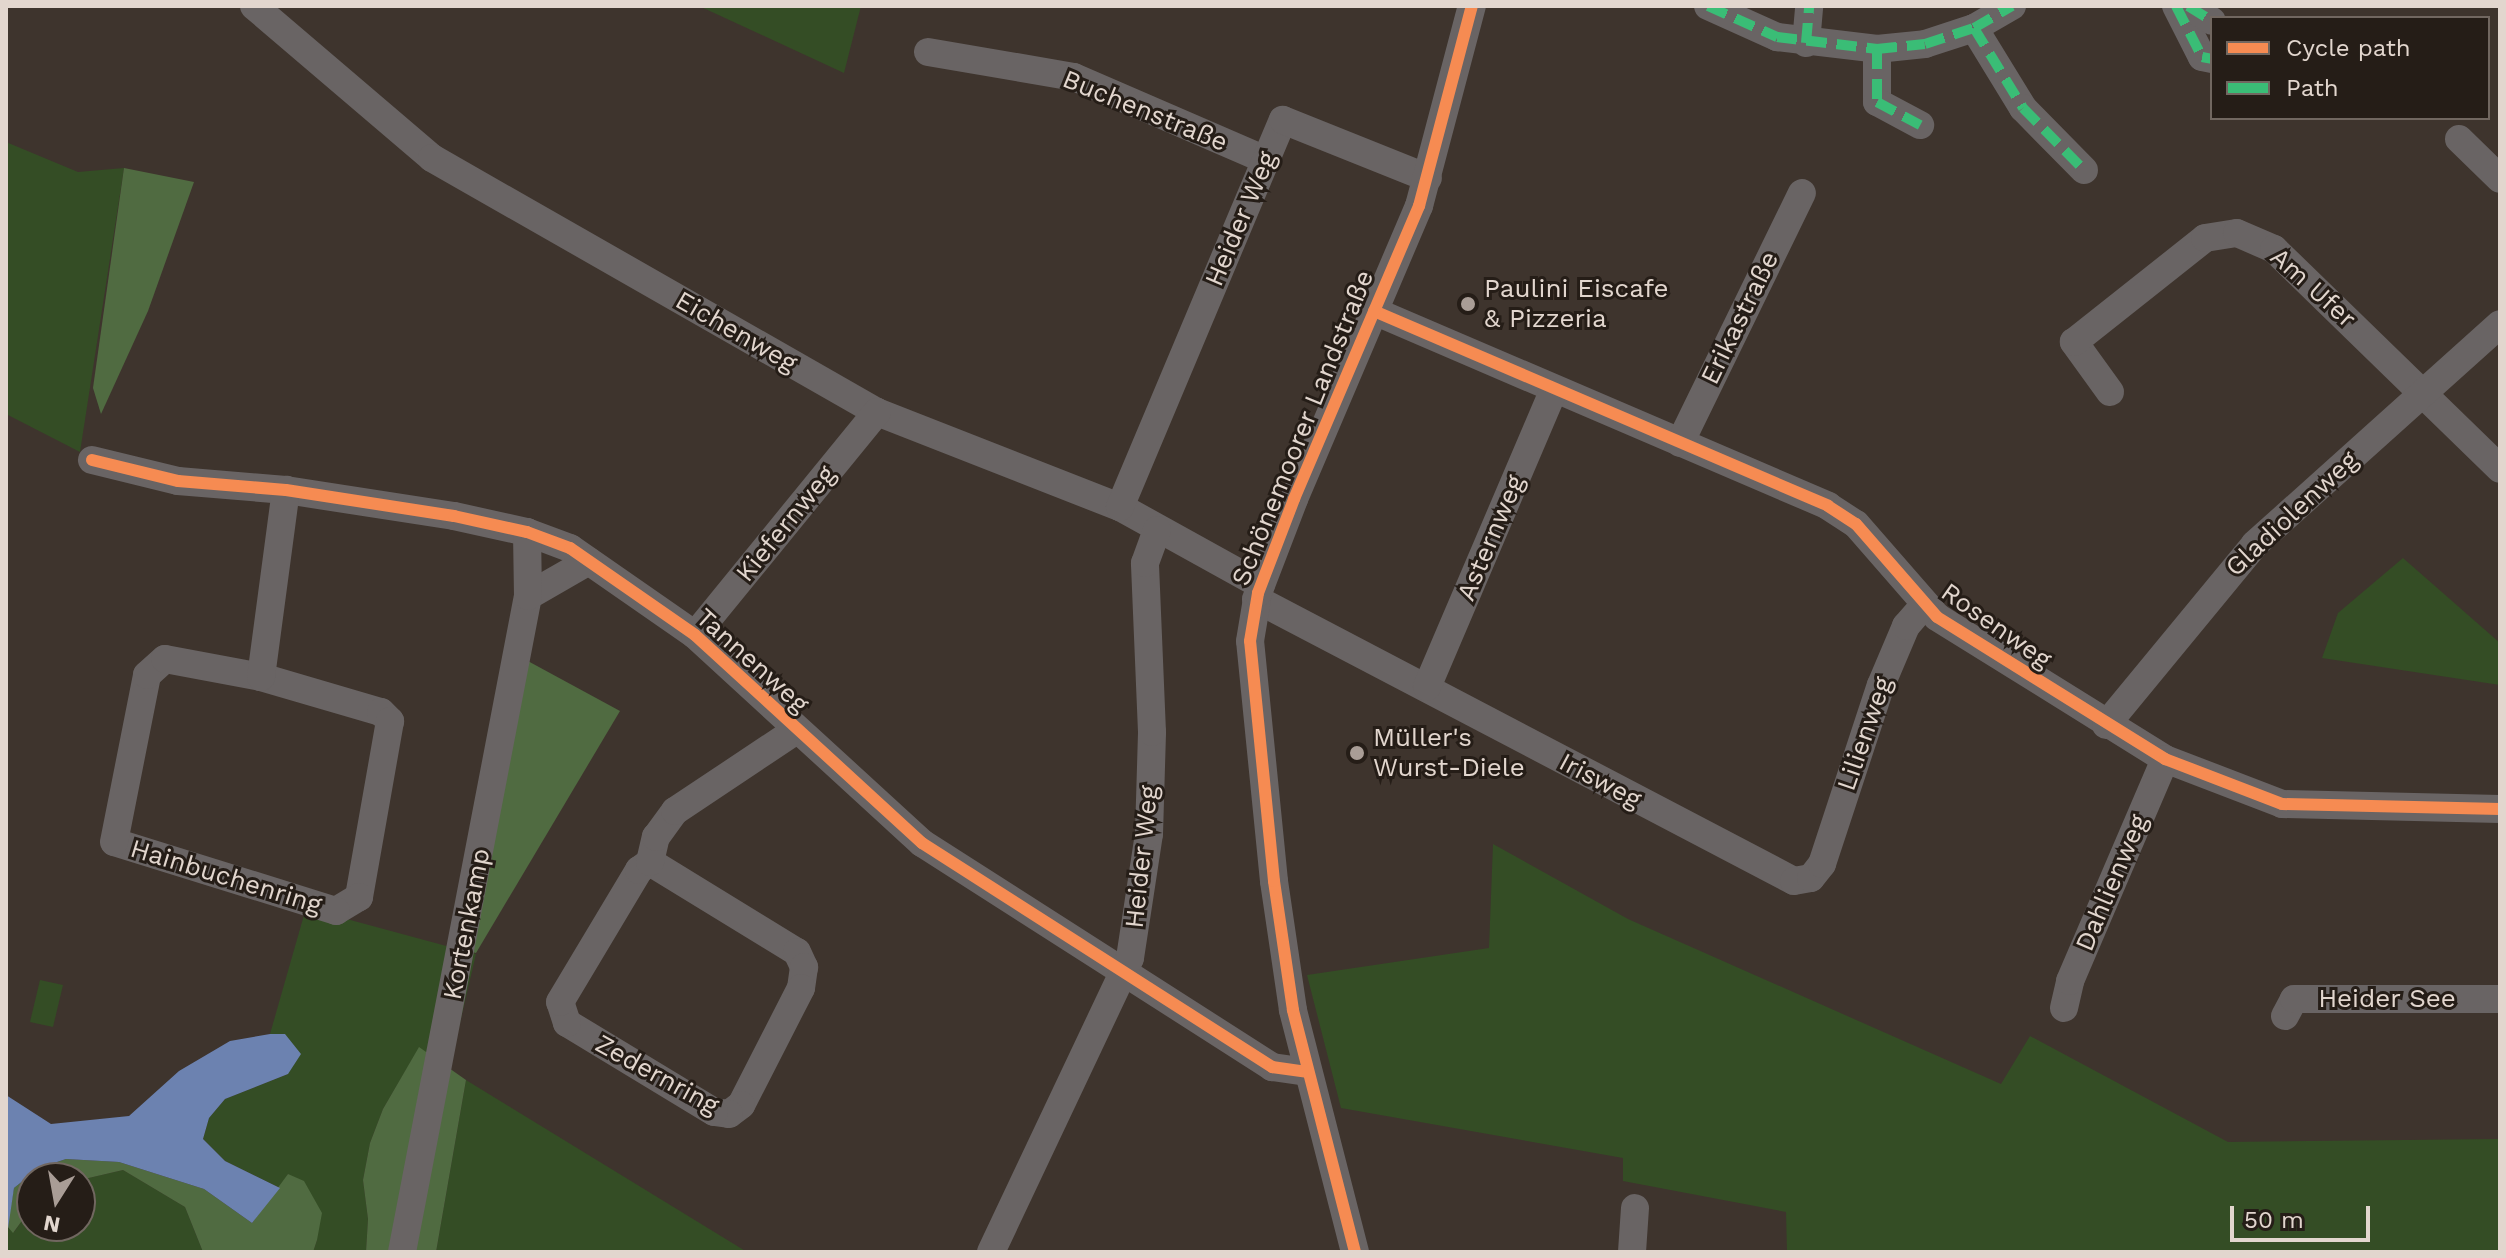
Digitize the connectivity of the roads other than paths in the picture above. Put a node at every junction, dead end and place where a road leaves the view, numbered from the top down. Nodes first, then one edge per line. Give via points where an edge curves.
1 (254, 6) edge
2 (1472, 6) edge
3 (1708, 6) edge
4 (1809, 6) edge
5 (2012, 6) edge
6 (2176, 6) edge
7 (2188, 6) edge
8 (2210, 20) edge
9 (1974, 28) junction
10 (1806, 43) junction
11 (1877, 49) junction
12 (928, 52) dead end
13 (2210, 59) edge
14 (1920, 125) dead end
15 (2459, 139) dead end
16 (1266, 160) junction
17 (2084, 170) dead end
18 (1428, 178) junction
19 (2500, 179) edge
20 (1802, 193) dead end
21 (1374, 311) junction
22 (2500, 324) edge
23 (1554, 389) junction
24 (2110, 392) dead end
25 (2424, 393) junction
26 (877, 412) junction
27 (1680, 443) junction
28 (92, 460) dead end
29 (2500, 469) edge
30 (286, 490) junction
31 (1120, 507) junction
32 (1157, 530) junction
33 (527, 532) junction
34 (589, 561) junction
35 (1259, 592) junction
36 (528, 596) junction
37 (1925, 604) junction
38 (695, 635) junction
39 (261, 677) junction
40 (1427, 687) junction
41 (2106, 725) junction
42 (795, 731) junction
43 (2165, 759) junction
44 (2500, 809) edge
45 (650, 862) junction
46 (1818, 871) joint
47 (1126, 973) junction
48 (2500, 999) edge
49 (2064, 1008) dead end
50 (2285, 1016) dead end
51 (1307, 1072) junction
52 (1635, 1208) dead end
53 (402, 1252) edge
54 (991, 1252) edge
55 (1355, 1252) edge
56 (1632, 1252) edge

1 - 26 street, Eichenweg via 432,158
2 - 18 street, Schönemoorer Landstraße
3 - 10 street via 1747,27
4 - 10 street
5 - 9 street
6 - 13 street via 2202,57
7 - 8 street
9 - 11 street via 1925,44
9 - 17 street via 2023,108
10 - 11 street
11 - 14 street via 1877,102
12 - 16 street, Buchenstraße via 1074,77
15 - 19 street
16 - 18 street, Heider Weg via 1283,120
16 - 31 street, Heider Weg
18 - 21 street, Schönemoorer Landstraße
20 - 27 street, Erikastraße
21 - 23 street, Rosenweg
21 - 35 street, Schönemoorer Landstraße
22 - 25 street, Gladiolenweg
23 - 27 street, Rosenweg
23 - 40 street, Asternweg
24 - 25 street, Am Ufer via 2074,342 2205,238 2237,233 2274,249
25 - 29 street, Am Ufer
25 - 41 street, Gladiolenweg via 2255,544
26 - 31 street, Eichenweg
26 - 38 street, Kiefernweg
27 - 37 street, Rosenweg via 1848,517
28 - 30 street, Tannenweg via 178,481
30 - 33 street, Tannenweg
30 - 39 street
31 - 32 street, Eichenweg
32 - 35 street, Eichenweg
32 - 47 street, Heider Weg via 1145,563 1152,732 1149,834
33 - 34 street, Tannenweg
33 - 36 street, Kortenkamp
34 - 36 street
34 - 38 street, Tannenweg
35 - 40 street, Irisweg
35 - 51 street, Schönemoorer Landstraße via 1250,677 1274,881
36 - 53 street, Kortenkamp
37 - 41 street, Rosenweg via 1991,654
37 - 46 street, Lilienweg via 1906,626 1881,685
38 - 42 street, Tannenweg
39 - 39 street, Hainbuchenring via 381,712 390,721 359,897 336,911 114,842 147,675 165,659
40 - 46 street, Irisweg via 1783,877 1803,881
41 - 43 street, Rosenweg
42 - 45 street, Zedernring via 675,811 656,837
42 - 47 street, Tannenweg via 922,843
43 - 44 street, Rosenweg via 2282,804
43 - 49 street, Dahlienweg via 2070,981
45 - 45 street, Zedernring via 797,952 804,967 801,988 741,1105 729,1114 714,1112 567,1023 559,1009 562,995 639,870
47 - 51 street, Tannenweg via 1272,1067
47 - 54 street, Heider Weg
48 - 50 street, Heider See via 2294,999
51 - 55 street, Schönemoorer Landstraße
52 - 56 street

